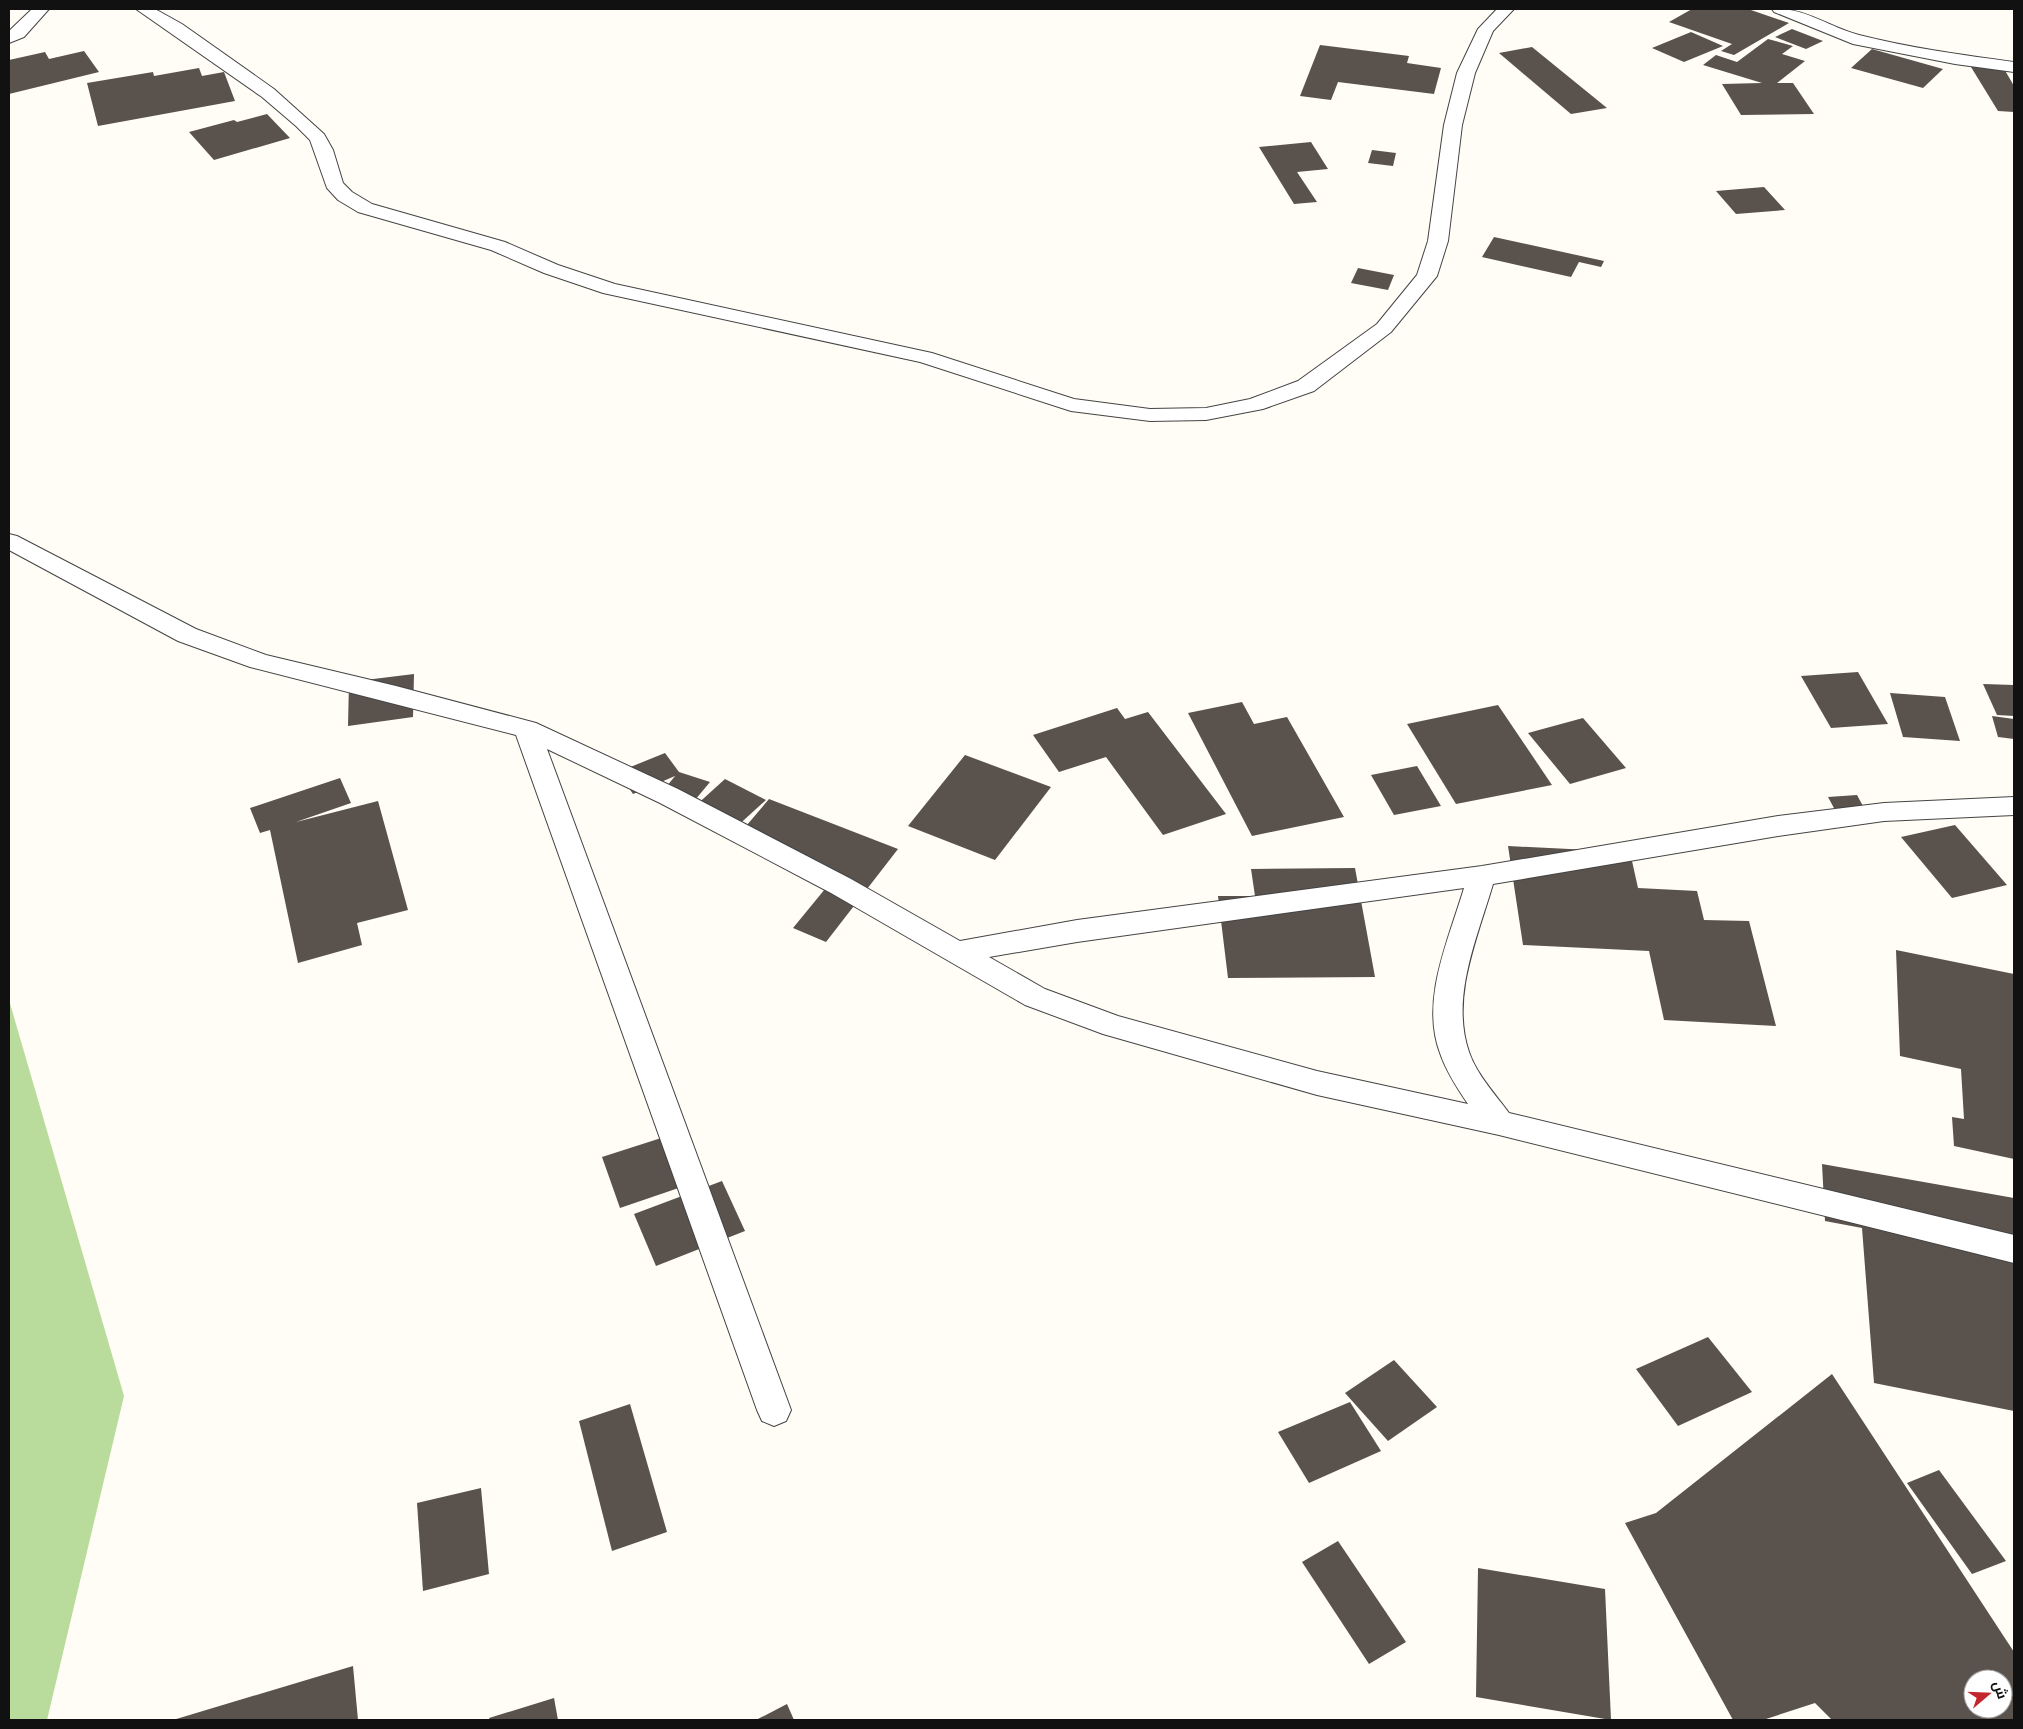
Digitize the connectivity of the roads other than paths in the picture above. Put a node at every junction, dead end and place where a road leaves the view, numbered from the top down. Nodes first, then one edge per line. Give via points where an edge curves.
1 (41, 9) edge
2 (144, 9) edge
3 (1506, 9) edge
4 (1780, 9) edge
5 (9, 38) edge
6 (2014, 67) edge
7 (9, 542) edge
8 (528, 729) junction
9 (2014, 806) edge
10 (1482, 876) junction
11 (956, 952) junction
12 (1498, 1124) junction
13 (2014, 1250) edge
14 (774, 1410) dead end

1 - 5 street
2 - 3 street via 260,88 302,122 318,138 334,184 345,196 365,208 498,246 610,289 925,357 1071,405 1150,416 1206,414 1255,404 1306,386 1384,328 1427,276 1438,241 1453,125 1466,73 1486,29
4 - 6 street via 1853,39
7 - 8 street via 196,638 259,661
8 - 11 street via 669,796 841,886
8 - 14 street
9 - 10 street via 1884,812 1778,826
10 - 11 street via 1077,931
10 - 12 street via 1459,952 1448,1028 1454,1052 1466,1076
11 - 12 street via 1035,997 1113,1026 1317,1084
12 - 13 street

